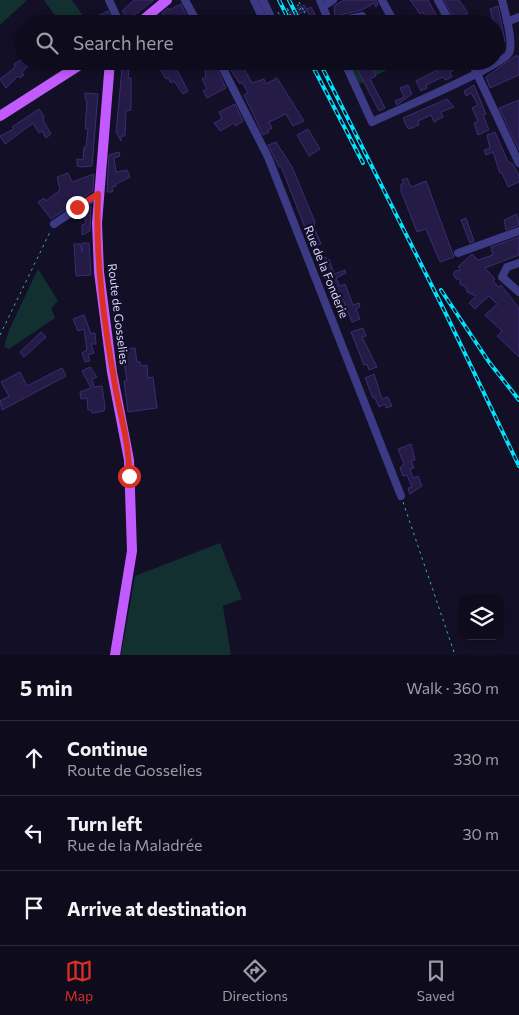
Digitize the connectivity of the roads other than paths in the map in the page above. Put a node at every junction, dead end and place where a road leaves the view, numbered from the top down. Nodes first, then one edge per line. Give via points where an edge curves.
1 (109, 0) edge
2 (167, 0) edge
3 (185, 0) edge
4 (254, 0) edge
5 (262, 0) edge
6 (334, 0) edge
7 (382, 0) edge
8 (438, 0) edge
9 (502, 0) edge
10 (322, 3) edge
11 (116, 15) edge
12 (149, 15) edge
13 (193, 15) edge
14 (258, 15) edge
15 (270, 15) edge
16 (327, 15) edge
17 (390, 15) edge
18 (446, 15) edge
19 (519, 17) edge
20 (507, 22) junction
21 (504, 59) edge
22 (72, 70) edge
23 (109, 70) edge
24 (223, 70) edge
25 (348, 70) edge
26 (476, 70) edge
27 (485, 70) edge
28 (478, 74) junction
29 (0, 116) edge
30 (519, 163) edge
31 (98, 194) junction
32 (54, 224) road end
33 (519, 231) edge
34 (458, 253) dead end
35 (519, 263) edge
36 (519, 292) edge
37 (401, 496) road end
38 (115, 655) edge

1 - 11 street
2 - 12 main road
3 - 13 street
4 - 14 street
5 - 15 street
6 - 10 street
7 - 17 street
8 - 18 street
9 - 20 street
10 - 16 street
19 - 20 street
20 - 21 street via 511,48
22 - 29 main road
23 - 31 main road, Route de Gosselies
24 - 37 street, Rue de la Fonderie via 268,157
25 - 28 street via 372,122
26 - 28 street
27 - 28 street
28 - 30 street
31 - 32 street
31 - 38 main road, Route de Gosselies via 99,272 120,420 126,436 132,551
33 - 34 street
35 - 36 street via 508,267 502,277

